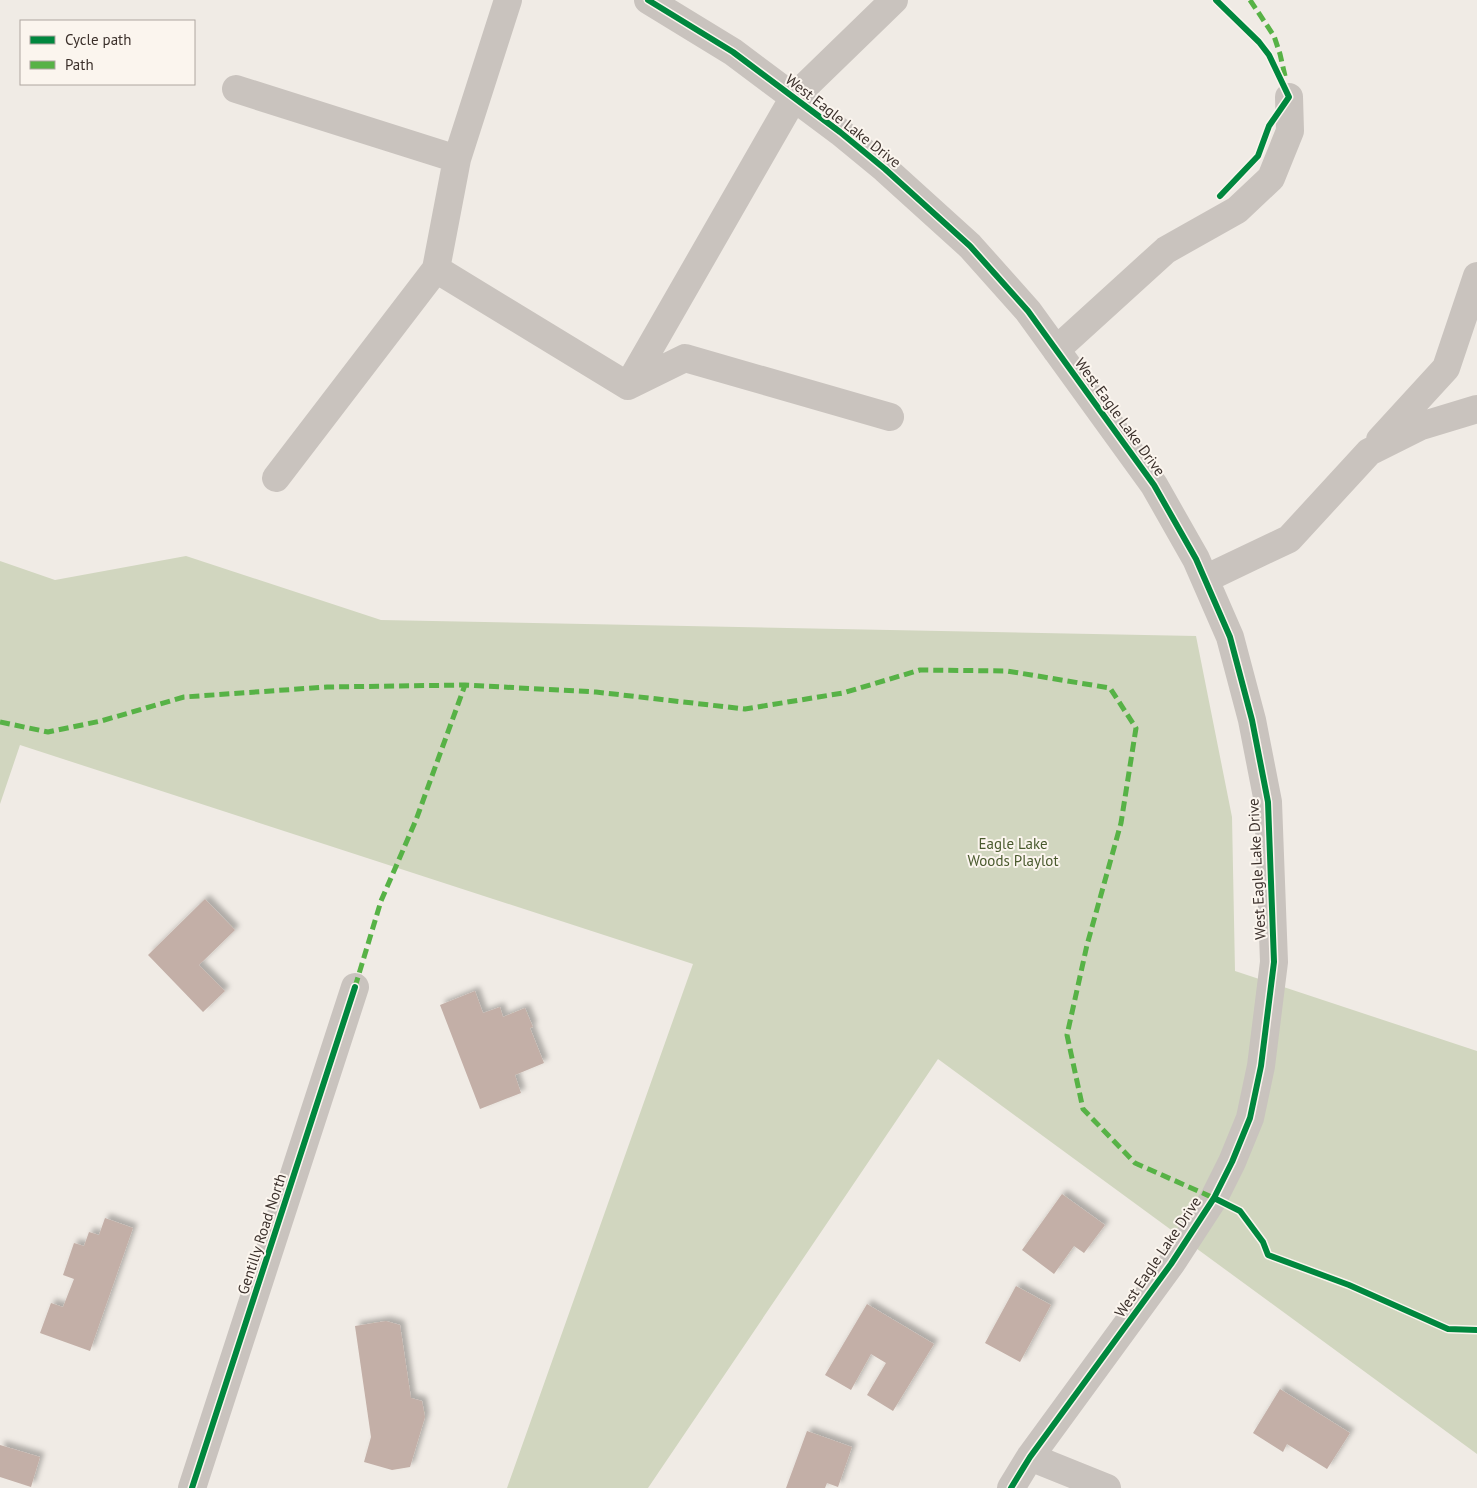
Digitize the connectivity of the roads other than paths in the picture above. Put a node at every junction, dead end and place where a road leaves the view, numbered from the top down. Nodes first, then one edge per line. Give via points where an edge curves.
1 (508, 0) edge
2 (648, 0) edge
3 (894, 0) edge
4 (236, 89) dead end
5 (794, 97) junction
6 (1289, 97) dead end
7 (457, 159) junction
8 (436, 269) junction
9 (1477, 276) edge
10 (1056, 350) junction
11 (628, 386) junction
12 (1477, 409) edge
13 (890, 417) dead end
14 (1369, 452) junction
15 (276, 478) dead end
16 (1205, 579) junction
17 (355, 987) dead end
18 (1030, 1457) junction
19 (192, 1488) edge
20 (1011, 1488) edge
21 (1107, 1488) edge

1 - 7 street
2 - 5 street, West Eagle Lake Drive via 733,52
3 - 5 street
4 - 7 street
5 - 10 street, West Eagle Lake Drive via 885,169 970,246 1028,311
5 - 11 street
6 - 10 street via 1290,132 1271,178 1236,210 1166,250
7 - 8 street
8 - 11 street
8 - 15 street
9 - 14 street via 1446,368
10 - 16 street, West Eagle Lake Drive via 1154,485
11 - 13 street via 685,358
12 - 14 street via 1421,426
14 - 16 street via 1290,539
16 - 18 street, West Eagle Lake Drive via 1230,637 1252,720 1268,802 1274,962 1261,1066 1250,1118 1214,1198 1171,1264
17 - 19 street, Gentilly Road North
18 - 20 street, West Eagle Lake Drive
18 - 21 street

